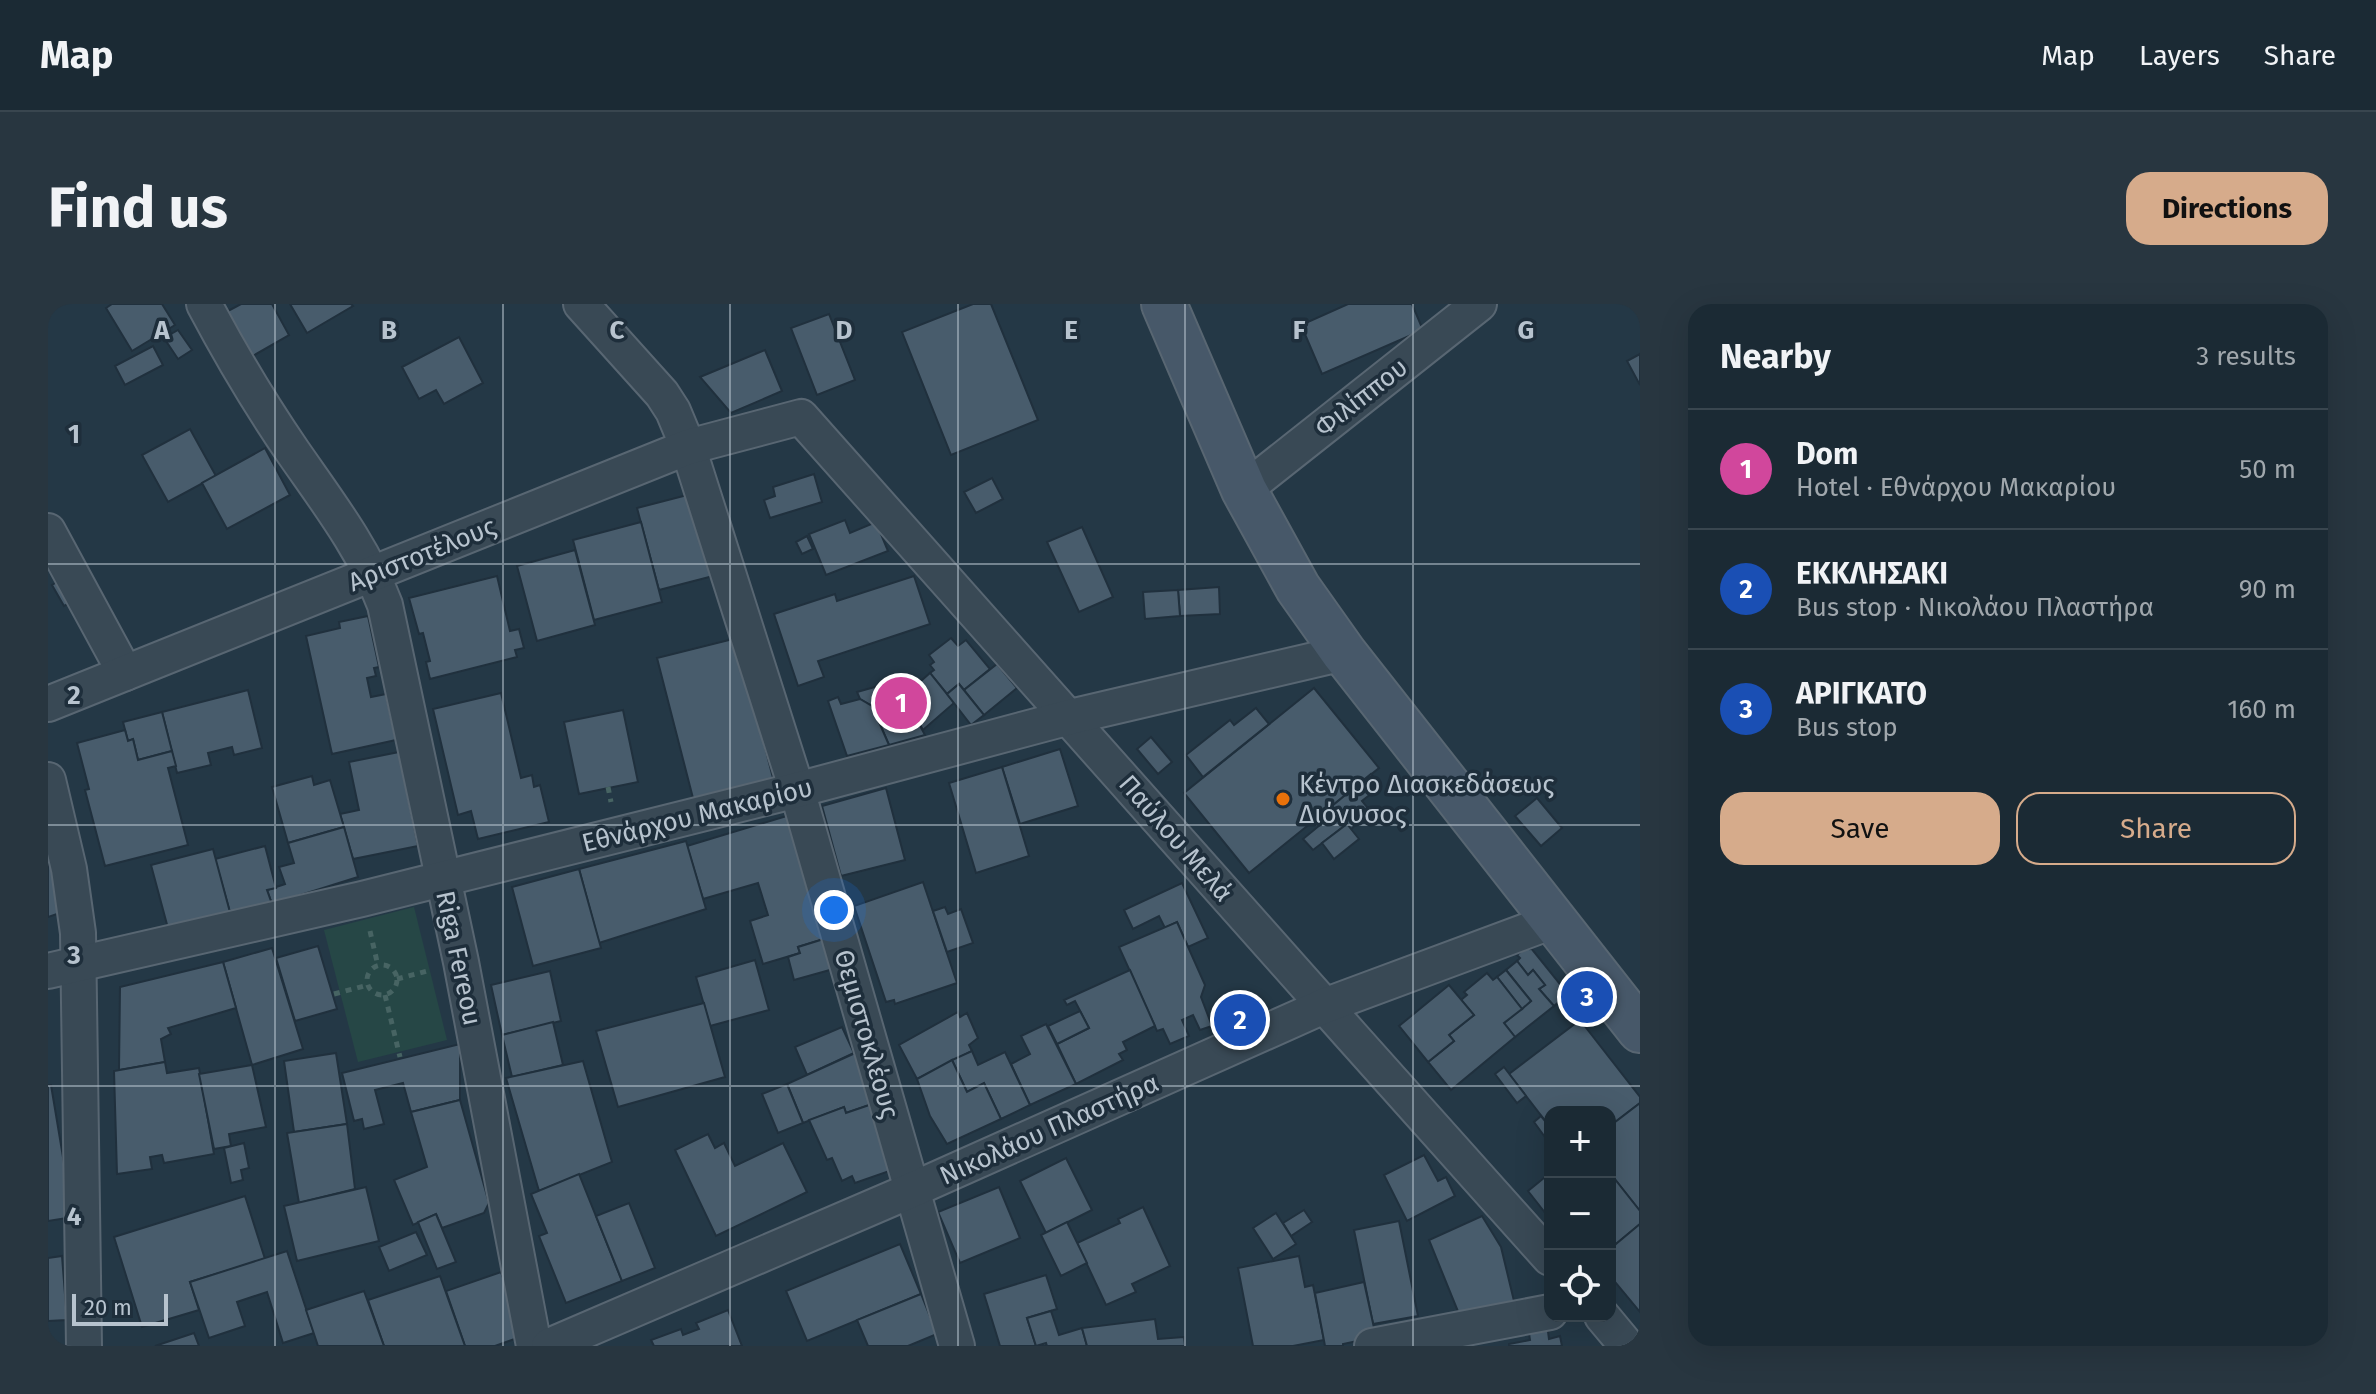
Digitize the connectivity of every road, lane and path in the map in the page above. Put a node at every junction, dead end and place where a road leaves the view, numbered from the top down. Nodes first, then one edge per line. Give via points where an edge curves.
1 (204, 304) edge
2 (581, 304) edge
3 (1164, 304) edge
4 (1479, 304) edge
5 (801, 417) joint
6 (688, 447) junction
7 (1244, 490) junction
8 (48, 531) edge
9 (373, 573) junction
10 (1344, 653) junction
11 (125, 673) junction
12 (48, 704) edge
13 (1070, 717) junction
14 (48, 780) edge
15 (797, 790) junction
16 (443, 879) junction
17 (1553, 921) junction
18 (64, 967) edge
19 (368, 985) junction
20 (334, 994) dead end
21 (385, 995) junction
22 (1324, 1006) junction
23 (1640, 1030) edge
24 (400, 1057) dead end
25 (912, 1190) junction
26 (1544, 1251) edge
27 (1544, 1313) edge
28 (1607, 1322) edge
29 (84, 1346) edge
30 (534, 1346) edge
31 (549, 1346) edge
32 (957, 1346) edge
33 (1372, 1346) edge
34 (1627, 1346) edge

1 - 9 street, Riga Fereou via 260,404
2 - 6 street, Θεμιστοκλέους via 662,394
3 - 7 main road
4 - 7 street, Φιλίππου
5 - 6 street, Αριστοτέλους
5 - 13 street, Παύλου Μελά
6 - 9 street, Αριστοτέλους
6 - 15 street, Θεμιστοκλέους
7 - 10 main road via 1298,588
8 - 11 street
9 - 11 street, Αριστοτέλους
9 - 16 street, Riga Fereou via 385,605
10 - 13 street, Εθνάρχου Μακαρίου
10 - 17 main road
11 - 12 street, Αριστοτέλους
13 - 15 street, Εθνάρχου Μακαρίου
13 - 22 street, Παύλου Μελά
14 - 18 street via 69,869
15 - 16 street, Εθνάρχου Μακαρίου
15 - 25 street, Θεμιστοκλέους
16 - 18 street, Εθνάρχου Μακαρίου
16 - 30 street, Riga Fereou
17 - 22 street, Νικολάου Πλαστήρα
17 - 23 main road
18 - 29 street
19 - 20 path
19 - 21 path
19 - 21 path via 374,968 391,968 397,984
21 - 24 path
22 - 25 street, Νικολάου Πλαστήρα
22 - 26 street, Παύλου Μελά
25 - 31 street, Νικολάου Πλαστήρα
25 - 32 street, Θεμιστοκλέους
27 - 33 street
28 - 34 street

